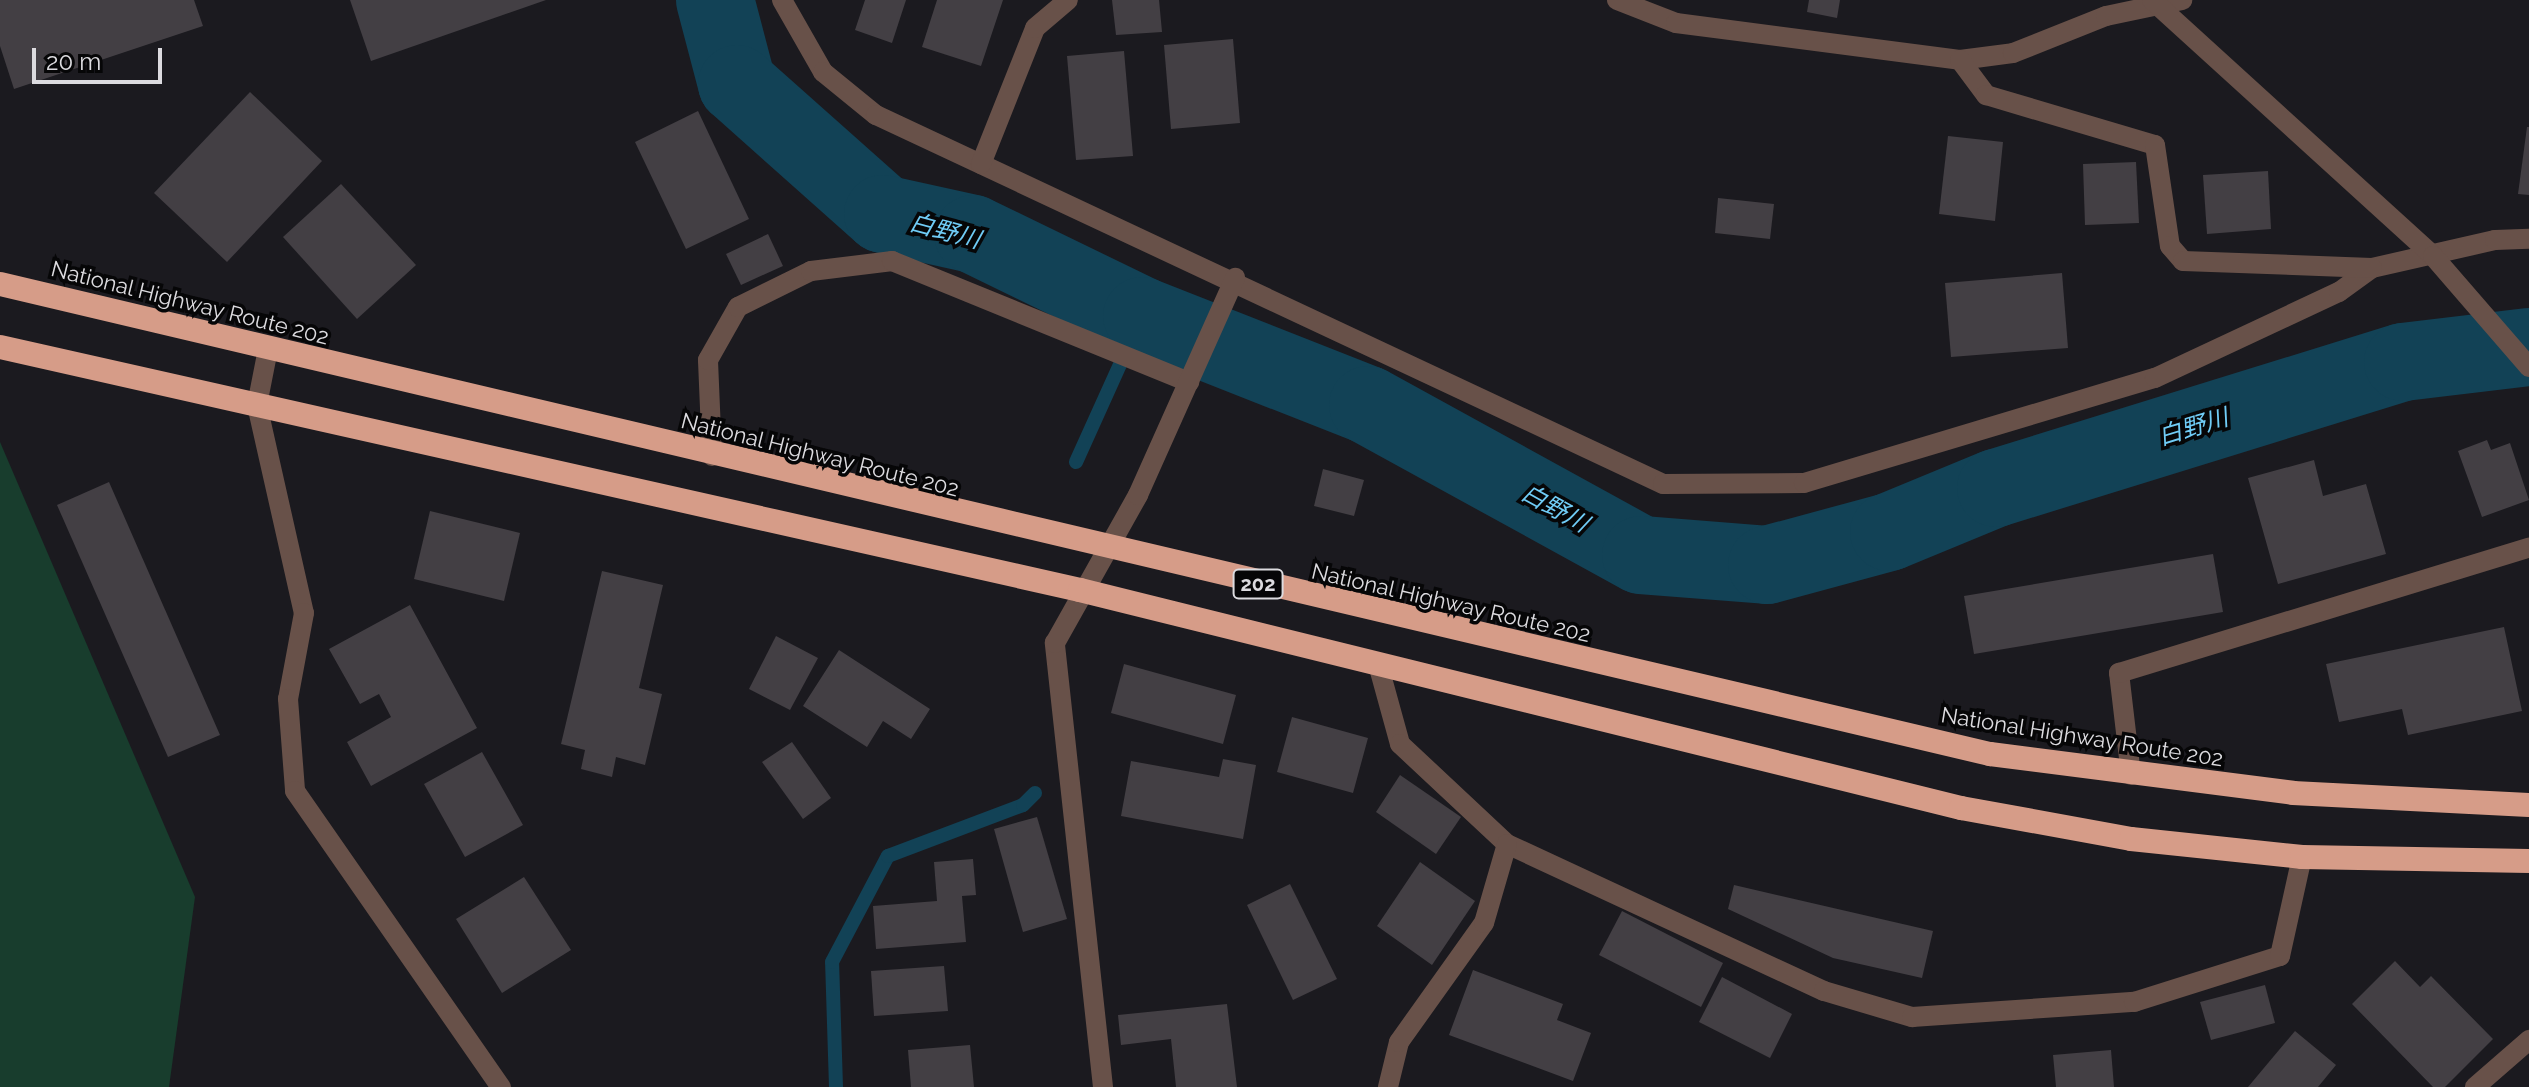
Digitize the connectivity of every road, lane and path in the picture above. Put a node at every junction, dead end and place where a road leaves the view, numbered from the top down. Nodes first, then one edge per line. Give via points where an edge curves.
1 (782, 0) edge
2 (1068, 0) edge
3 (1617, 0) edge
4 (2182, 0) edge
5 (2154, 3) edge
6 (1960, 60) junction
7 (981, 164) junction
8 (2529, 239) edge
9 (2433, 256) junction
10 (2372, 268) junction
11 (1235, 278) junction
12 (0, 284) edge
13 (0, 347) edge
14 (268, 349) junction
15 (2529, 367) edge
16 (1189, 382) junction
17 (257, 405) junction
18 (712, 456) junction
19 (2529, 548) edge
20 (1109, 551) junction
21 (1080, 590) junction
22 (1378, 664) junction
23 (2131, 775) junction
24 (2529, 805) edge
25 (1507, 844) junction
26 (2302, 857) junction
27 (2529, 861) edge
28 (2529, 1040) edge
29 (501, 1087) edge
30 (1103, 1087) edge
31 (1388, 1087) edge
32 (2475, 1087) edge

1 - 7 street via 823,72 876,115
2 - 7 street via 1035,28
3 - 6 street via 1676,23
4 - 5 street
5 - 6 street via 2013,53
5 - 9 street
6 - 10 street via 1986,95 2155,145 2170,246 2183,261
7 - 11 street
8 - 9 street
9 - 10 street
9 - 15 street
10 - 11 street via 2339,292 2155,378 1804,483 1663,484
11 - 16 street
12 - 14 highway, National Highway Route 202 / 202
13 - 17 highway, 202
14 - 17 street
14 - 18 highway, National Highway Route 202 / 202
16 - 18 street via 892,261 811,271 738,307 708,360
16 - 20 street
17 - 21 highway, 202
17 - 29 street via 304,613 288,699 295,791
18 - 20 highway, National Highway Route 202 / 202
19 - 23 street via 2119,673
20 - 21 street
20 - 23 highway, National Highway Route 202 / 202 via 1798,714
21 - 22 highway, 202
21 - 30 street via 1055,643
22 - 25 street via 1400,744
22 - 26 highway, 202 via 1961,808 2131,839
23 - 24 highway, National Highway Route 202 / 202 via 2293,793
25 - 26 street via 1824,991 1912,1017 2134,1002 2280,956
25 - 31 street via 1484,923 1399,1042
26 - 27 highway, 202
28 - 32 street

